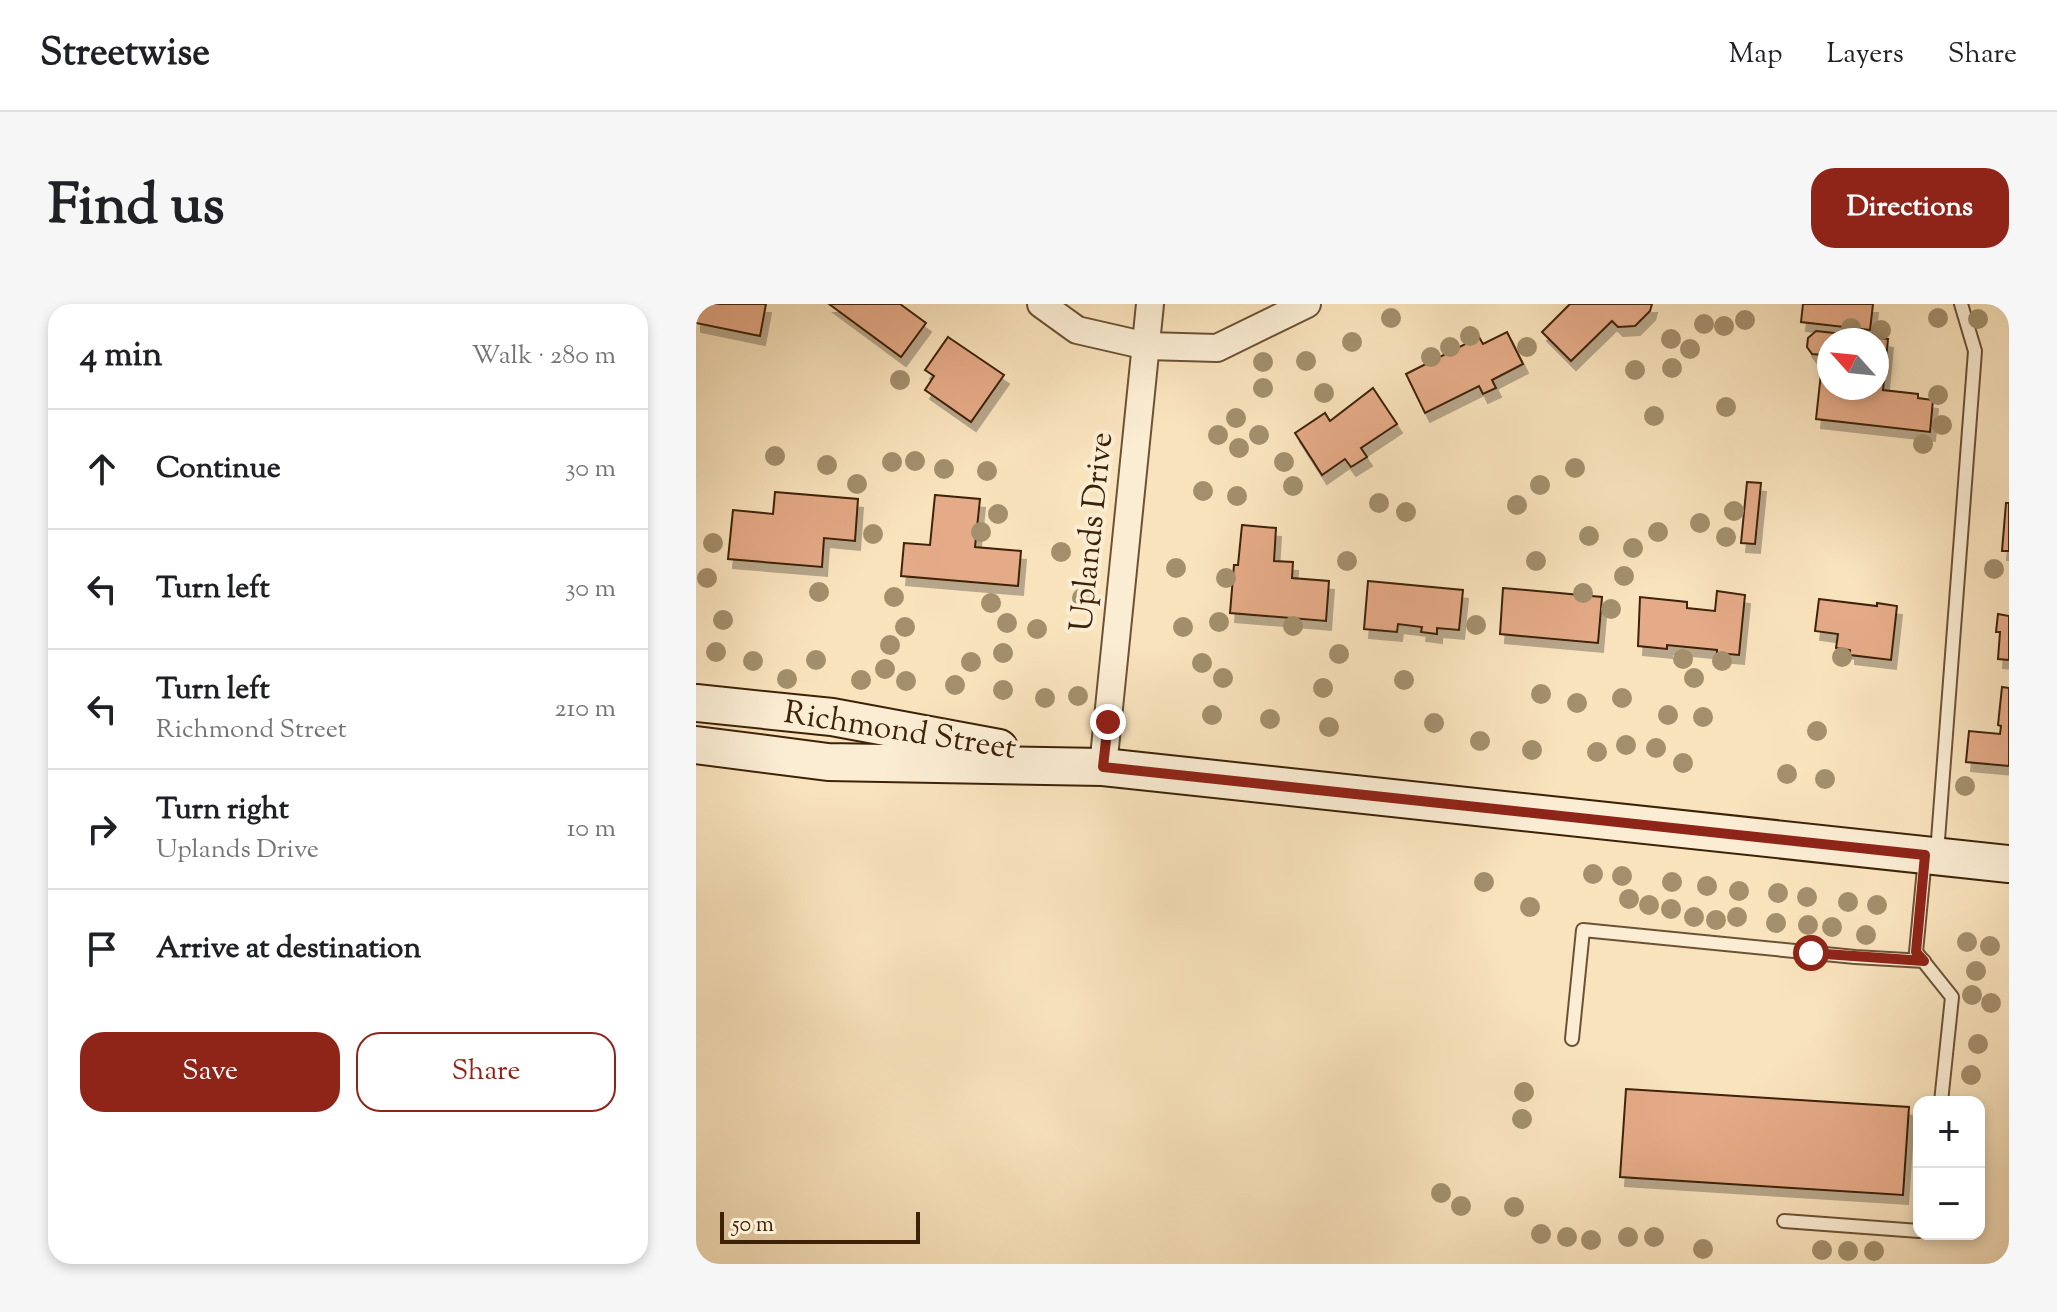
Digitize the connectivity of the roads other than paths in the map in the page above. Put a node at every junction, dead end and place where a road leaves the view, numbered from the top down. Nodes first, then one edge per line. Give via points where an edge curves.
1 (1041, 304) edge
2 (1150, 304) edge
3 (1307, 304) edge
4 (1961, 304) edge
5 (1147, 346) junction
6 (696, 703) edge
7 (696, 745) edge
8 (1103, 767) junction
9 (1931, 856) junction
10 (2009, 864) edge
11 (1924, 961) junction
12 (1572, 1039) dead end
13 (1942, 1096) edge
14 (1784, 1221) dead end
15 (1913, 1231) edge

1 - 5 street via 1077,330
2 - 5 street, Uplands Drive
3 - 5 street via 1217,348
4 - 9 lane via 1975,351
5 - 8 street, Uplands Drive
6 - 8 main road, Richmond Street via 832,717
7 - 8 main road, Richmond Street via 828,762
8 - 9 main road, Richmond Street
9 - 10 main road, Richmond Street
9 - 11 lane via 1916,952
11 - 12 lane via 1583,930
11 - 13 lane via 1952,997
14 - 15 lane

